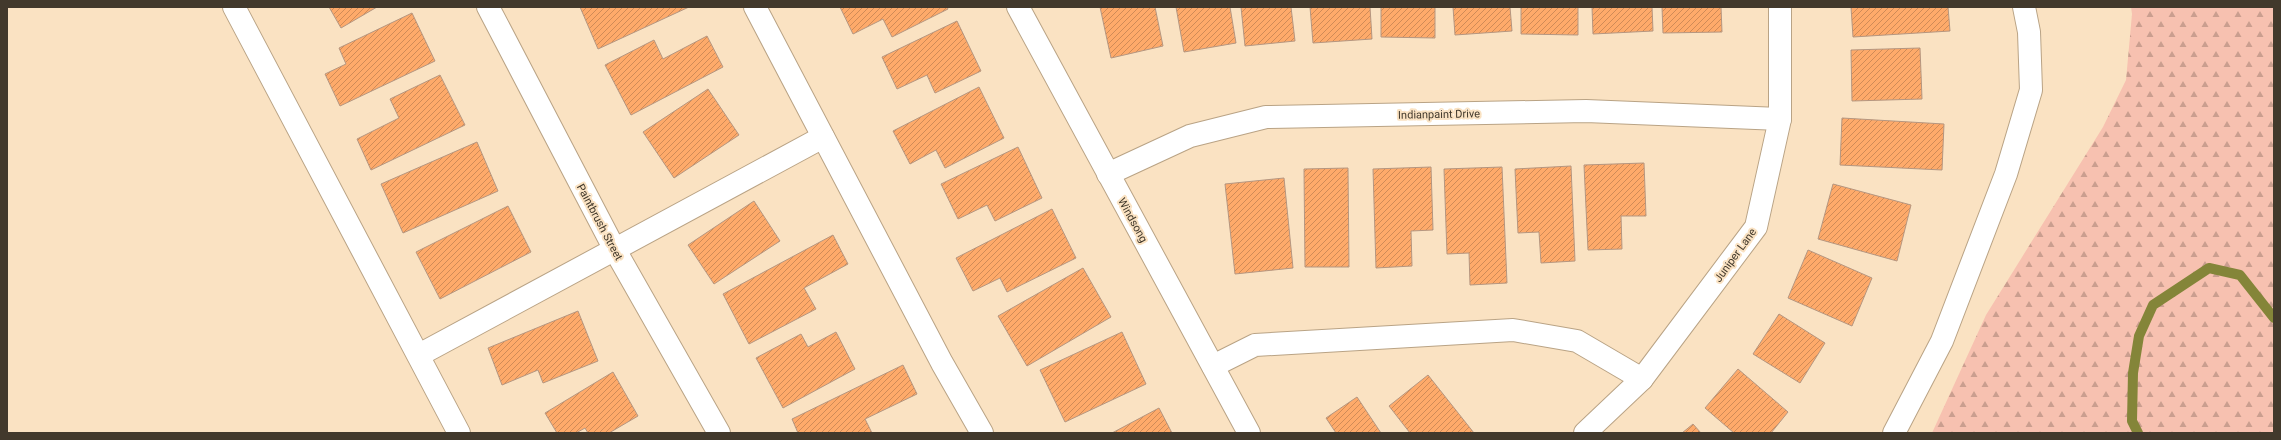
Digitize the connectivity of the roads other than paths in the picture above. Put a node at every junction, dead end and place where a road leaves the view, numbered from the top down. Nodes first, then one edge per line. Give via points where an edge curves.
1 (234, 7) edge
2 (488, 7) edge
3 (755, 7) edge
4 (1018, 7) edge
5 (1780, 7) edge
6 (2024, 7) edge
7 (1780, 119) junction
8 (823, 137) junction
9 (1108, 174) junction
10 (615, 250) junction
11 (419, 355) junction
12 (1213, 366) junction
13 (1642, 379) junction
14 (459, 433) edge
15 (719, 433) edge
16 (982, 433) edge
17 (1249, 433) edge
18 (1585, 433) edge
19 (1894, 433) edge

1 - 11 street
2 - 10 street, Paintbrush Street
3 - 8 street
4 - 9 street, Windsong
5 - 7 street, Juniper Lane
6 - 19 street via 2029,32 2031,90 2006,174 1942,341
7 - 9 street, Indianpaint Drive via 1586,111 1266,116 1190,136
7 - 13 street, Juniper Lane via 1756,227
8 - 10 street
8 - 16 street via 942,363
9 - 12 street, Windsong
10 - 11 street
10 - 15 street, Paintbrush Street
11 - 14 street
12 - 13 street via 1254,345 1513,330 1577,340
12 - 17 street, Windsong
13 - 18 street, Juniper Lane

